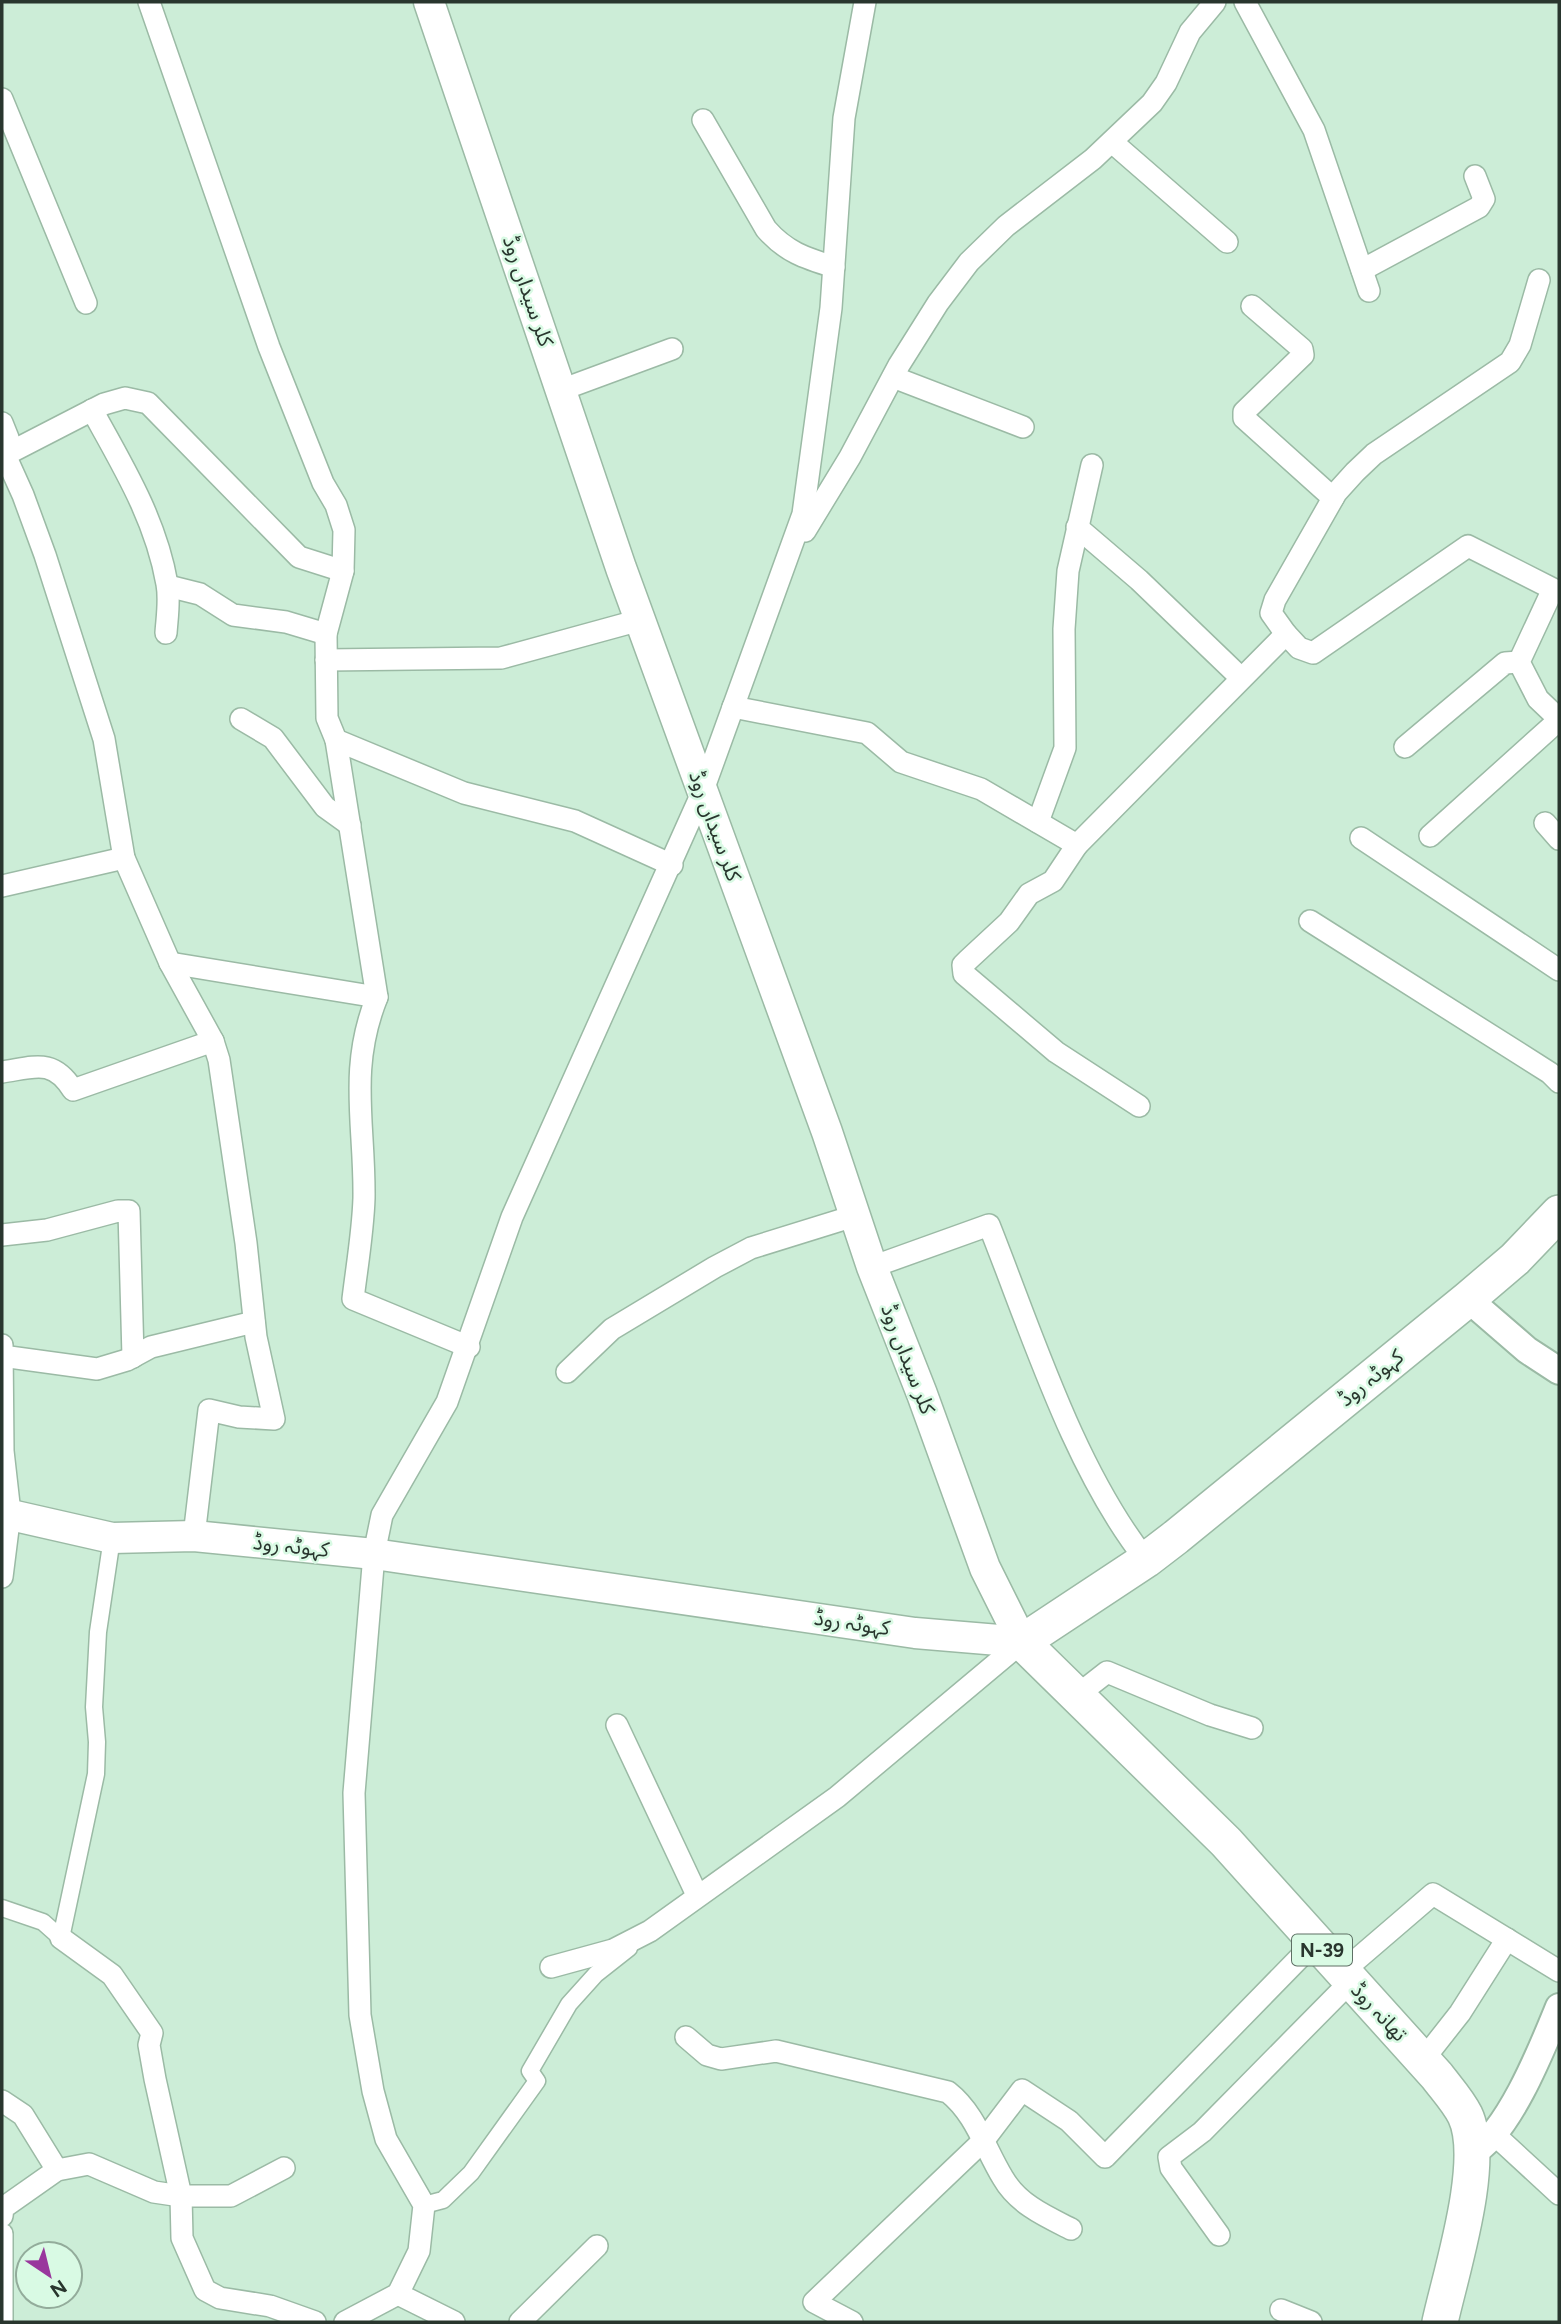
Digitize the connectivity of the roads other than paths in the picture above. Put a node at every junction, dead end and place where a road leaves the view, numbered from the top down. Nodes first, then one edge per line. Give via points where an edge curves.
1 (149, 2) edge
2 (429, 2) edge
3 (865, 2) edge
4 (1215, 2) edge
5 (1245, 2) edge
6 (2, 99) edge
7 (703, 120) dead end
8 (1112, 142) junction
9 (1475, 176) dead end
10 (1227, 242) dead end
11 (834, 267) junction
12 (1362, 270) junction
13 (1539, 280) dead end
14 (1369, 291) dead end
15 (86, 303) dead end
16 (1252, 306) dead end
17 (672, 349) dead end
18 (893, 377) junction
19 (561, 390) junction
20 (92, 410) junction
21 (2, 423) edge
22 (1023, 427) dead end
23 (5, 455) junction
24 (1092, 464) dead end
25 (1333, 498) junction
26 (1077, 527) junction
27 (787, 559) junction
28 (343, 571) junction
29 (167, 586) junction
30 (1556, 588) edge
31 (640, 620) junction
32 (166, 633) dead end
33 (326, 634) junction
34 (1286, 634) junction
35 (326, 660) junction
36 (1518, 662) junction
37 (1241, 678) junction
38 (733, 707) junction
39 (240, 719) dead end
40 (1559, 720) edge
41 (336, 740) junction
42 (1405, 747) dead end
43 (702, 793) junction
44 (1038, 822) junction
45 (350, 825) junction
46 (1430, 836) dead end
47 (1361, 838) dead end
48 (1077, 845) junction
49 (124, 858) junction
50 (672, 865) junction
51 (2, 886) edge
52 (1310, 921) dead end
53 (170, 963) junction
54 (1559, 970) edge
55 (377, 997) junction
56 (212, 1041) junction
57 (2, 1072) edge
58 (1559, 1082) edge
59 (1139, 1106) dead end
60 (1559, 1213) edge
61 (855, 1216) junction
62 (2, 1235) edge
63 (872, 1267) junction
64 (1468, 1299) junction
65 (254, 1322) junction
66 (468, 1347) junction
67 (3, 1353) edge
68 (132, 1357) junction
69 (1559, 1371) edge
70 (567, 1372) dead end
71 (6, 1513) edge
72 (194, 1536) junction
73 (112, 1538) junction
74 (374, 1554) junction
75 (1146, 1560) junction
76 (2, 1577) edge
77 (1022, 1642) junction
78 (1075, 1697) junction
79 (617, 1725) dead end
80 (1252, 1728) dead end
81 (697, 1895) junction
82 (2, 1908) edge
83 (650, 1931) junction
84 (61, 1938) junction
85 (1507, 1939) junction
86 (1315, 1942) junction
87 (551, 1967) dead end
88 (1559, 1971) edge
89 (1346, 1977) junction
90 (1557, 2018) edge
91 (686, 2037) dead end
92 (1423, 2060) junction
93 (2, 2101) edge
94 (984, 2140) junction
95 (1483, 2144) junction
96 (284, 2168) dead end
97 (57, 2170) junction
98 (1559, 2194) edge
99 (181, 2196) junction
100 (424, 2205) junction
101 (2, 2216) edge
102 (1071, 2229) dead end
103 (2, 2234) edge
104 (1219, 2235) dead end
105 (597, 2246) dead end
106 (398, 2294) junction
107 (1282, 2310) dead end
108 (2, 2322) edge
109 (315, 2322) edge
110 (345, 2322) edge
111 (454, 2322) edge
112 (520, 2322) edge
113 (852, 2322) edge
114 (1311, 2322) edge
115 (1440, 2322) edge

1 - 28 street via 269,347 336,505 344,530
2 - 19 main road, کلر سیداں روڈ
3 - 11 street via 844,118
4 - 8 street via 1190,32 1152,103
5 - 12 street via 1314,130
6 - 15 street
7 - 11 street via 779,244 793,255
8 - 10 street
8 - 18 street via 1006,226 969,262
9 - 12 street via 1484,200 1479,208
11 - 27 street via 803,514
12 - 14 street
13 - 25 street via 1520,345 1510,362 1374,454
16 - 25 street via 1302,349 1303,355 1244,412 1244,418
17 - 19 street
18 - 22 street
18 - 27 street
19 - 31 main road, کلر سیداں روڈ
20 - 23 street
20 - 28 street via 125,398 148,404 299,557
20 - 29 street via 142,500
21 - 23 street via 8,438
23 - 49 street via 45,555 104,739
24 - 26 street
25 - 34 street via 1275,600 1271,613
26 - 37 street
26 - 44 street via 1064,629 1065,748
27 - 38 street
28 - 33 street
29 - 32 street
29 - 33 street via 200,594 233,615 286,622
30 - 34 street via 1468,546 1313,653 1299,648
30 - 36 street
31 - 35 street via 501,658
31 - 43 main road, کلر سیداں روڈ
33 - 35 street
34 - 37 street
35 - 41 street via 327,718
36 - 40 street via 1538,699
36 - 42 street via 1505,663
37 - 48 street
38 - 43 street
38 - 44 street via 867,733 901,762 981,789
39 - 45 street via 273,738 325,807
40 - 46 street
41 - 45 street
41 - 50 street via 464,793 575,821
43 - 50 street
43 - 61 main road, کلر سیداں روڈ
44 - 48 street
45 - 55 street
47 - 54 street
48 - 59 street via 1053,881 1029,894 1009,922 963,965 964,974 1056,1052
49 - 51 street
49 - 53 street
50 - 66 street via 512,1217
52 - 58 street
53 - 55 street
53 - 56 street
55 - 66 street via 364,1029 358,1072 364,1199 353,1299
56 - 57 street via 73,1090 52,1068
56 - 65 street via 228,1114
60 - 64 highway, کہوٹہ روڈ
61 - 63 main road, کلر سیداں روڈ
61 - 70 street via 751,1248 715,1267 612,1329
62 - 68 street via 129,1211
63 - 75 street via 989,1226 1050,1384 1096,1479
63 - 77 main road, کلر سیداں روڈ via 985,1568
64 - 69 street
64 - 75 highway, کہوٹہ روڈ
65 - 68 street via 151,1347
65 - 72 street via 274,1419 209,1410
66 - 74 street via 442,1412 382,1515
67 - 68 street via 97,1368
67 - 71 street
71 - 73 main road, کہوٹہ روڈ
71 - 76 street
72 - 73 main road, کہوٹہ روڈ
72 - 74 main road, کہوٹہ روڈ
73 - 84 street via 97,1643 96,1774
74 - 77 main road, کہوٹہ روڈ via 915,1633
74 - 100 street via 355,1793 360,2015 386,2139
75 - 77 highway, کہوٹہ روڈ
77 - 78 highway, تھانہ روڈ / N-39
77 - 81 street via 837,1797
78 - 80 street via 1107,1672
78 - 86 highway, تھانہ روڈ / N-39 via 1226,1842
79 - 81 street
81 - 83 street
82 - 84 street via 43,1922
83 - 87 street via 613,1950
83 - 100 street via 596,1974 569,2004 530,2071 537,2081 471,2173 443,2200
84 - 99 street via 113,1975 152,2033 149,2045 155,2079
85 - 88 street
85 - 89 street via 1433,1894
85 - 92 street via 1460,2013
86 - 89 highway, تھانہ روڈ / N-39
86 - 94 street via 1105,2157 1069,2121 1021,2090
89 - 92 highway, تھانہ روڈ / N-39
89 - 104 street via 1202,2132 1169,2157 1171,2168
90 - 95 street
91 - 94 street via 707,2055 721,2059 776,2051 948,2092 961,2102
92 - 95 highway, تھانہ روڈ / N-39
93 - 97 street via 23,2115
94 - 102 street via 1003,2179 1018,2197
94 - 113 street via 814,2302
95 - 98 street
95 - 115 highway, تھانہ روڈ / N-39
96 - 99 street via 231,2196
97 - 99 street via 89,2164 153,2192
97 - 101 street via 3,2208
99 - 109 street via 182,2238 209,2295 270,2306
100 - 106 street via 419,2251
103 - 108 street
105 - 112 street
106 - 110 street
106 - 111 street
107 - 114 street

